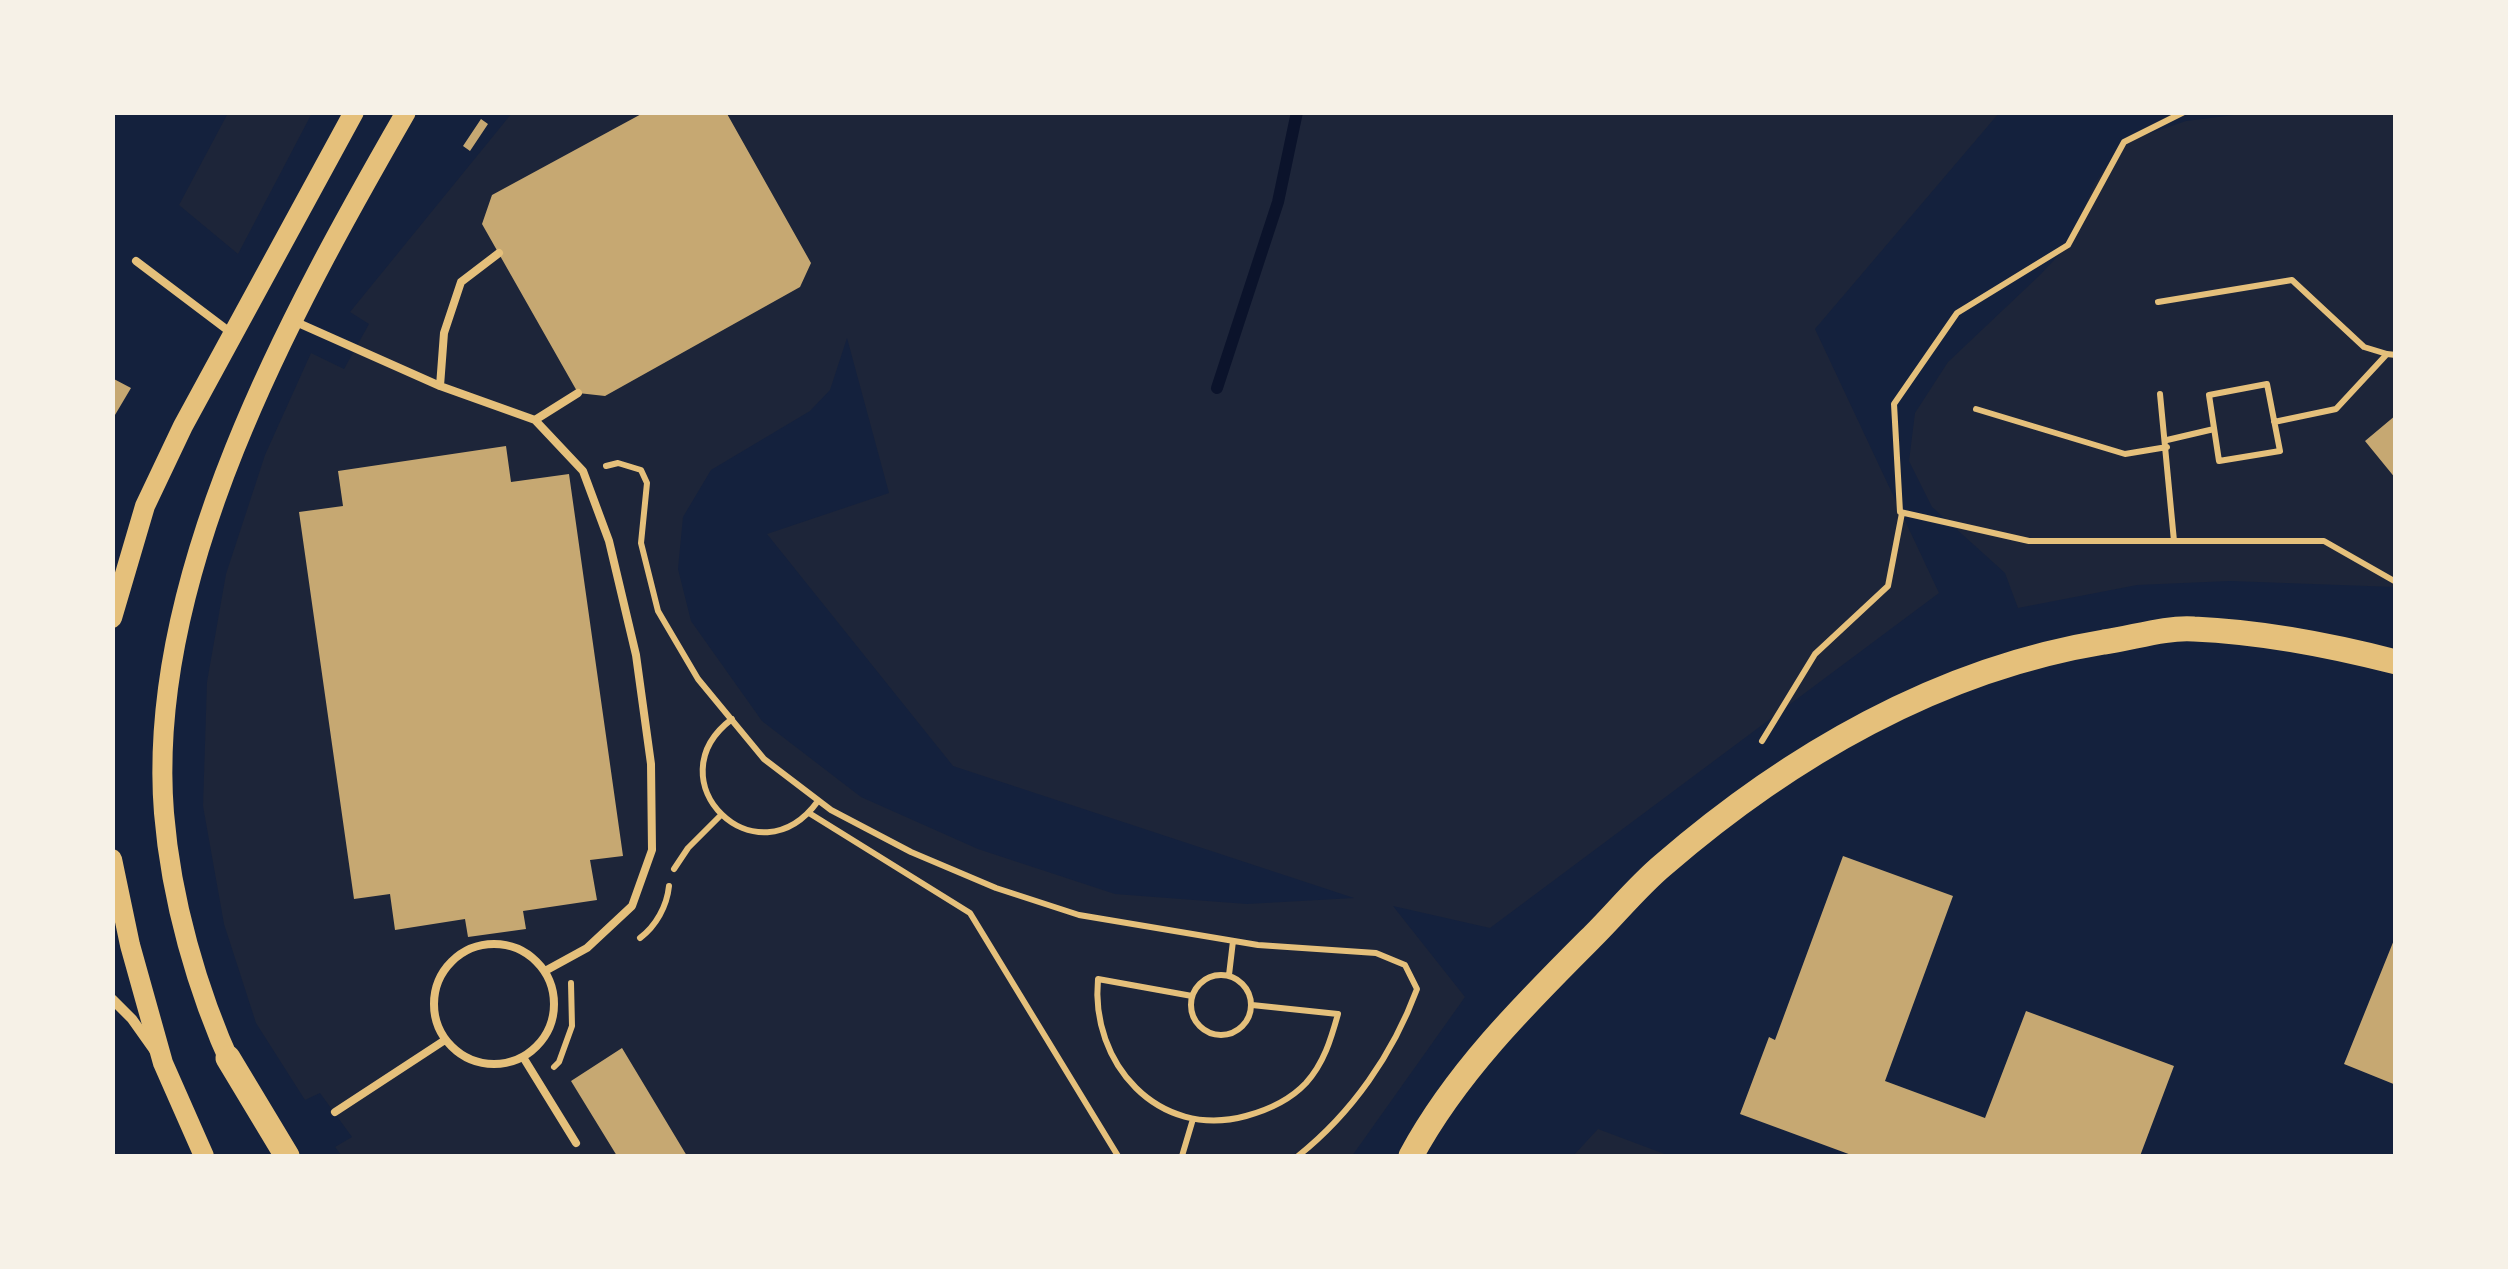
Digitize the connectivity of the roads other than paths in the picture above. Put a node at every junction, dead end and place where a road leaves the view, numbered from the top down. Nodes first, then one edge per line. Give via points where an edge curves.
1 (354, 112) edge
2 (406, 112) edge
3 (499, 253) dead end
4 (136, 261) dead end
5 (292, 320) junction
6 (234, 334) junction
7 (440, 386) junction
8 (578, 393) dead end
9 (535, 420) junction
10 (112, 618) edge
11 (2396, 662) edge
12 (112, 859) edge
13 (545, 971) junction
14 (112, 1000) edge
15 (445, 1040) junction
16 (524, 1057) junction
17 (228, 1058) junction
18 (163, 1063) junction
19 (335, 1112) dead end
20 (576, 1143) dead end
21 (1411, 1152) edge
22 (204, 1156) edge
23 (275, 1156) edge
24 (288, 1156) edge

1 - 6 main road
2 - 5 main road
3 - 7 lane via 461,282 444,333
4 - 6 lane
5 - 7 lane
5 - 17 main road via 211,516 175,654 166,727 164,812 177,895
6 - 10 main road via 146,506
7 - 9 lane
8 - 9 lane
9 - 13 lane via 583,471 609,541 636,655 651,764 652,850 632,906 587,948
11 - 21 main road via 2307,641 2190,628 2068,648 1898,706 1756,791 1661,866 1528,1000
12 - 18 main road
13 - 15 lane via 532,957 496,944 460,954 436,984 436,1023
13 - 16 lane via 554,1009 550,1028
14 - 18 street
15 - 16 lane via 490,1064
15 - 19 lane
16 - 20 lane
17 - 23 main road
17 - 24 main road
18 - 22 main road

